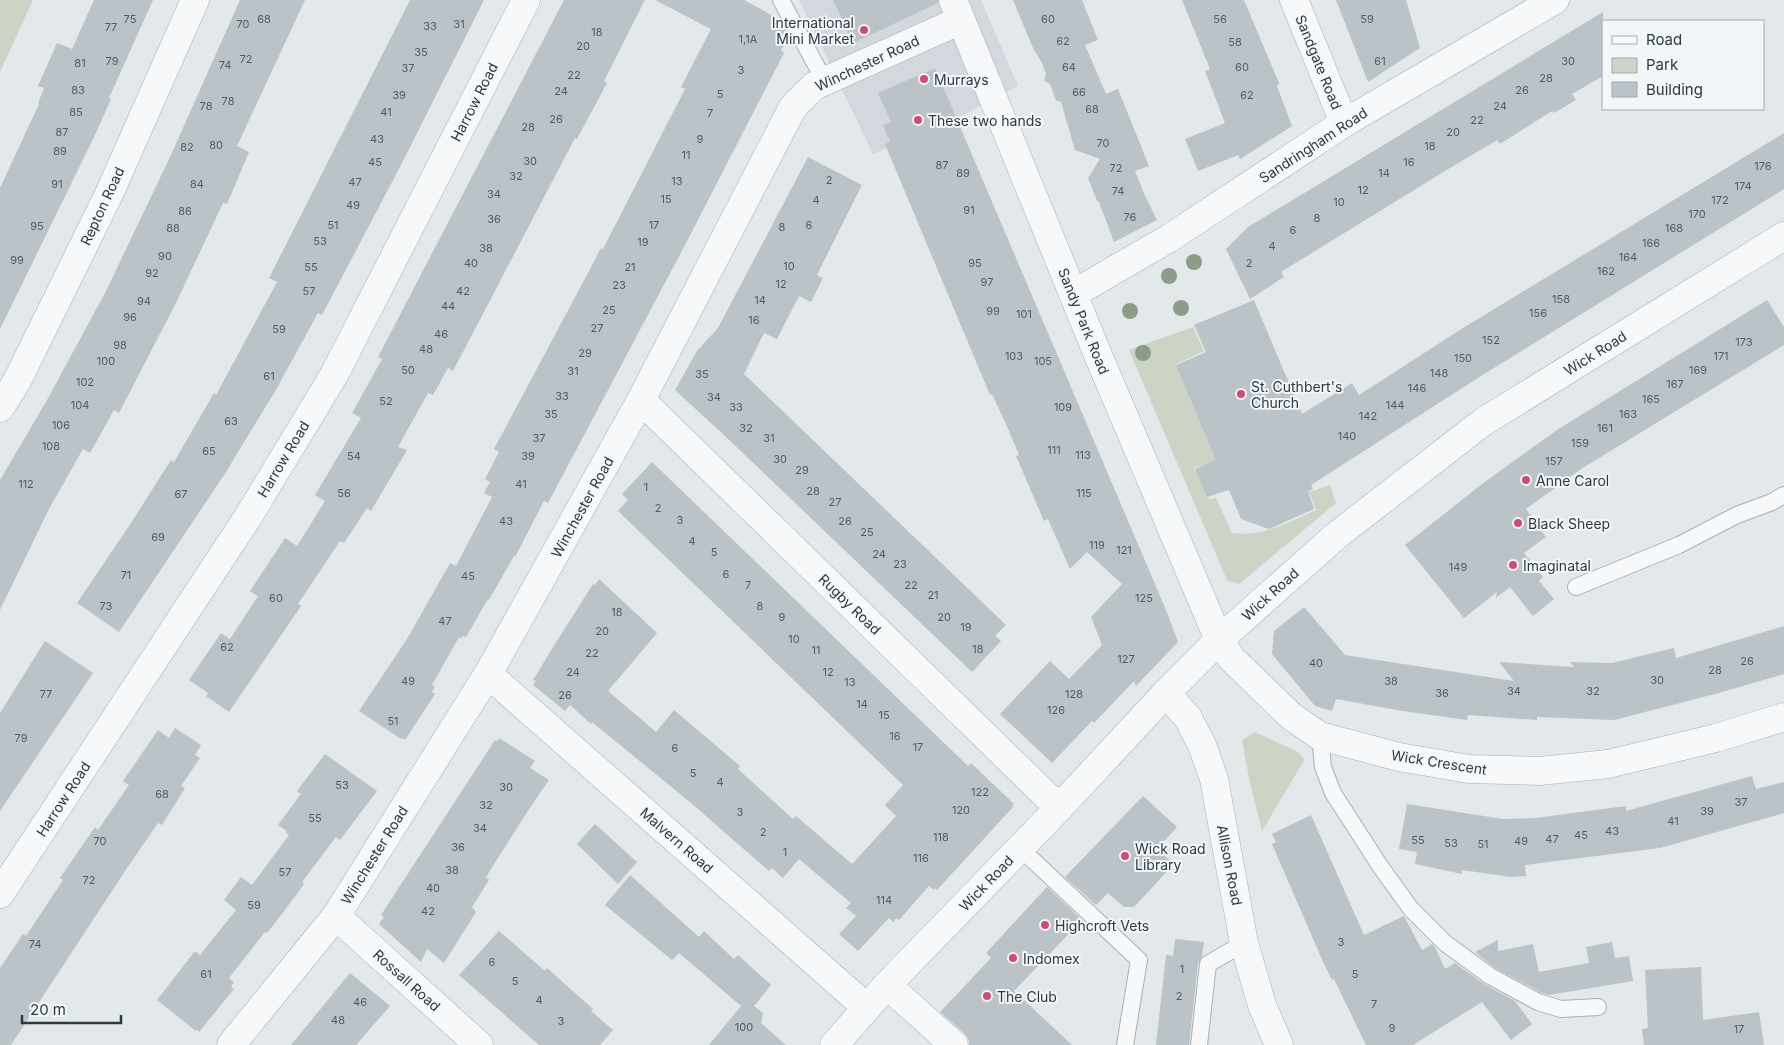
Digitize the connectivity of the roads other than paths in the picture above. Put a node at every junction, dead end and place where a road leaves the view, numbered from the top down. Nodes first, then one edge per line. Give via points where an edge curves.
1 (195, 0) edge
2 (526, 0) edge
3 (781, 0) edge
4 (1294, 0) edge
5 (1555, 0) edge
6 (957, 10) edge
7 (825, 82) junction
8 (1344, 124) junction
9 (1784, 236) edge
10 (1073, 294) junction
11 (642, 400) junction
12 (0, 408) edge
13 (1784, 495) edge
14 (1576, 587) dead end
15 (1219, 640) junction
16 (488, 674) junction
17 (1166, 693) junction
18 (1784, 717) edge
19 (1320, 736) junction
20 (1060, 808) junction
21 (1020, 848) junction
22 (0, 894) edge
23 (336, 916) junction
24 (1244, 943) junction
25 (887, 985) junction
26 (866, 1006) junction
27 (1598, 1007) dead end
28 (230, 1045) edge
29 (479, 1045) edge
30 (834, 1045) edge
31 (954, 1045) edge
32 (1125, 1045) edge
33 (1199, 1045) edge
34 (1279, 1045) edge

1 - 12 street, Repton Road via 109,194 18,379
2 - 22 street, Harrow Road via 334,375 248,517
3 - 7 lane
4 - 8 street, Sandgate Road
5 - 8 street, Sandringham Road
6 - 7 street, Winchester Road
6 - 10 street, Sandy Park Road
7 - 11 street, Winchester Road via 814,86 793,107
8 - 10 street, Sandringham Road via 1168,239
9 - 15 street, Wick Road via 1483,422 1337,535
10 - 15 street, Sandy Park Road
11 - 16 street, Winchester Road
11 - 20 street, Rugby Road
13 - 14 lane via 1679,545
15 - 17 street, Wick Road
15 - 19 street, Wick Crescent via 1231,658 1292,717
16 - 23 street, Winchester Road
16 - 26 street, Malvern Road
17 - 20 street, Wick Road
17 - 24 street, Allison Road via 1188,718 1214,779
18 - 19 street, Wick Crescent via 1716,738 1608,764 1540,771 1469,769 1399,757
19 - 27 lane via 1324,766 1334,793 1411,909 1445,943 1490,976 1538,1002 1561,1009
20 - 21 street, Wick Road
21 - 25 street, Wick Road
21 - 32 lane via 1139,960
23 - 28 street, Winchester Road
23 - 29 street, Rossall Road
24 - 33 lane via 1208,964
24 - 34 street, Allison Road via 1262,1005
25 - 26 street, Wick Road
25 - 31 street
26 - 30 street, Wick Road

